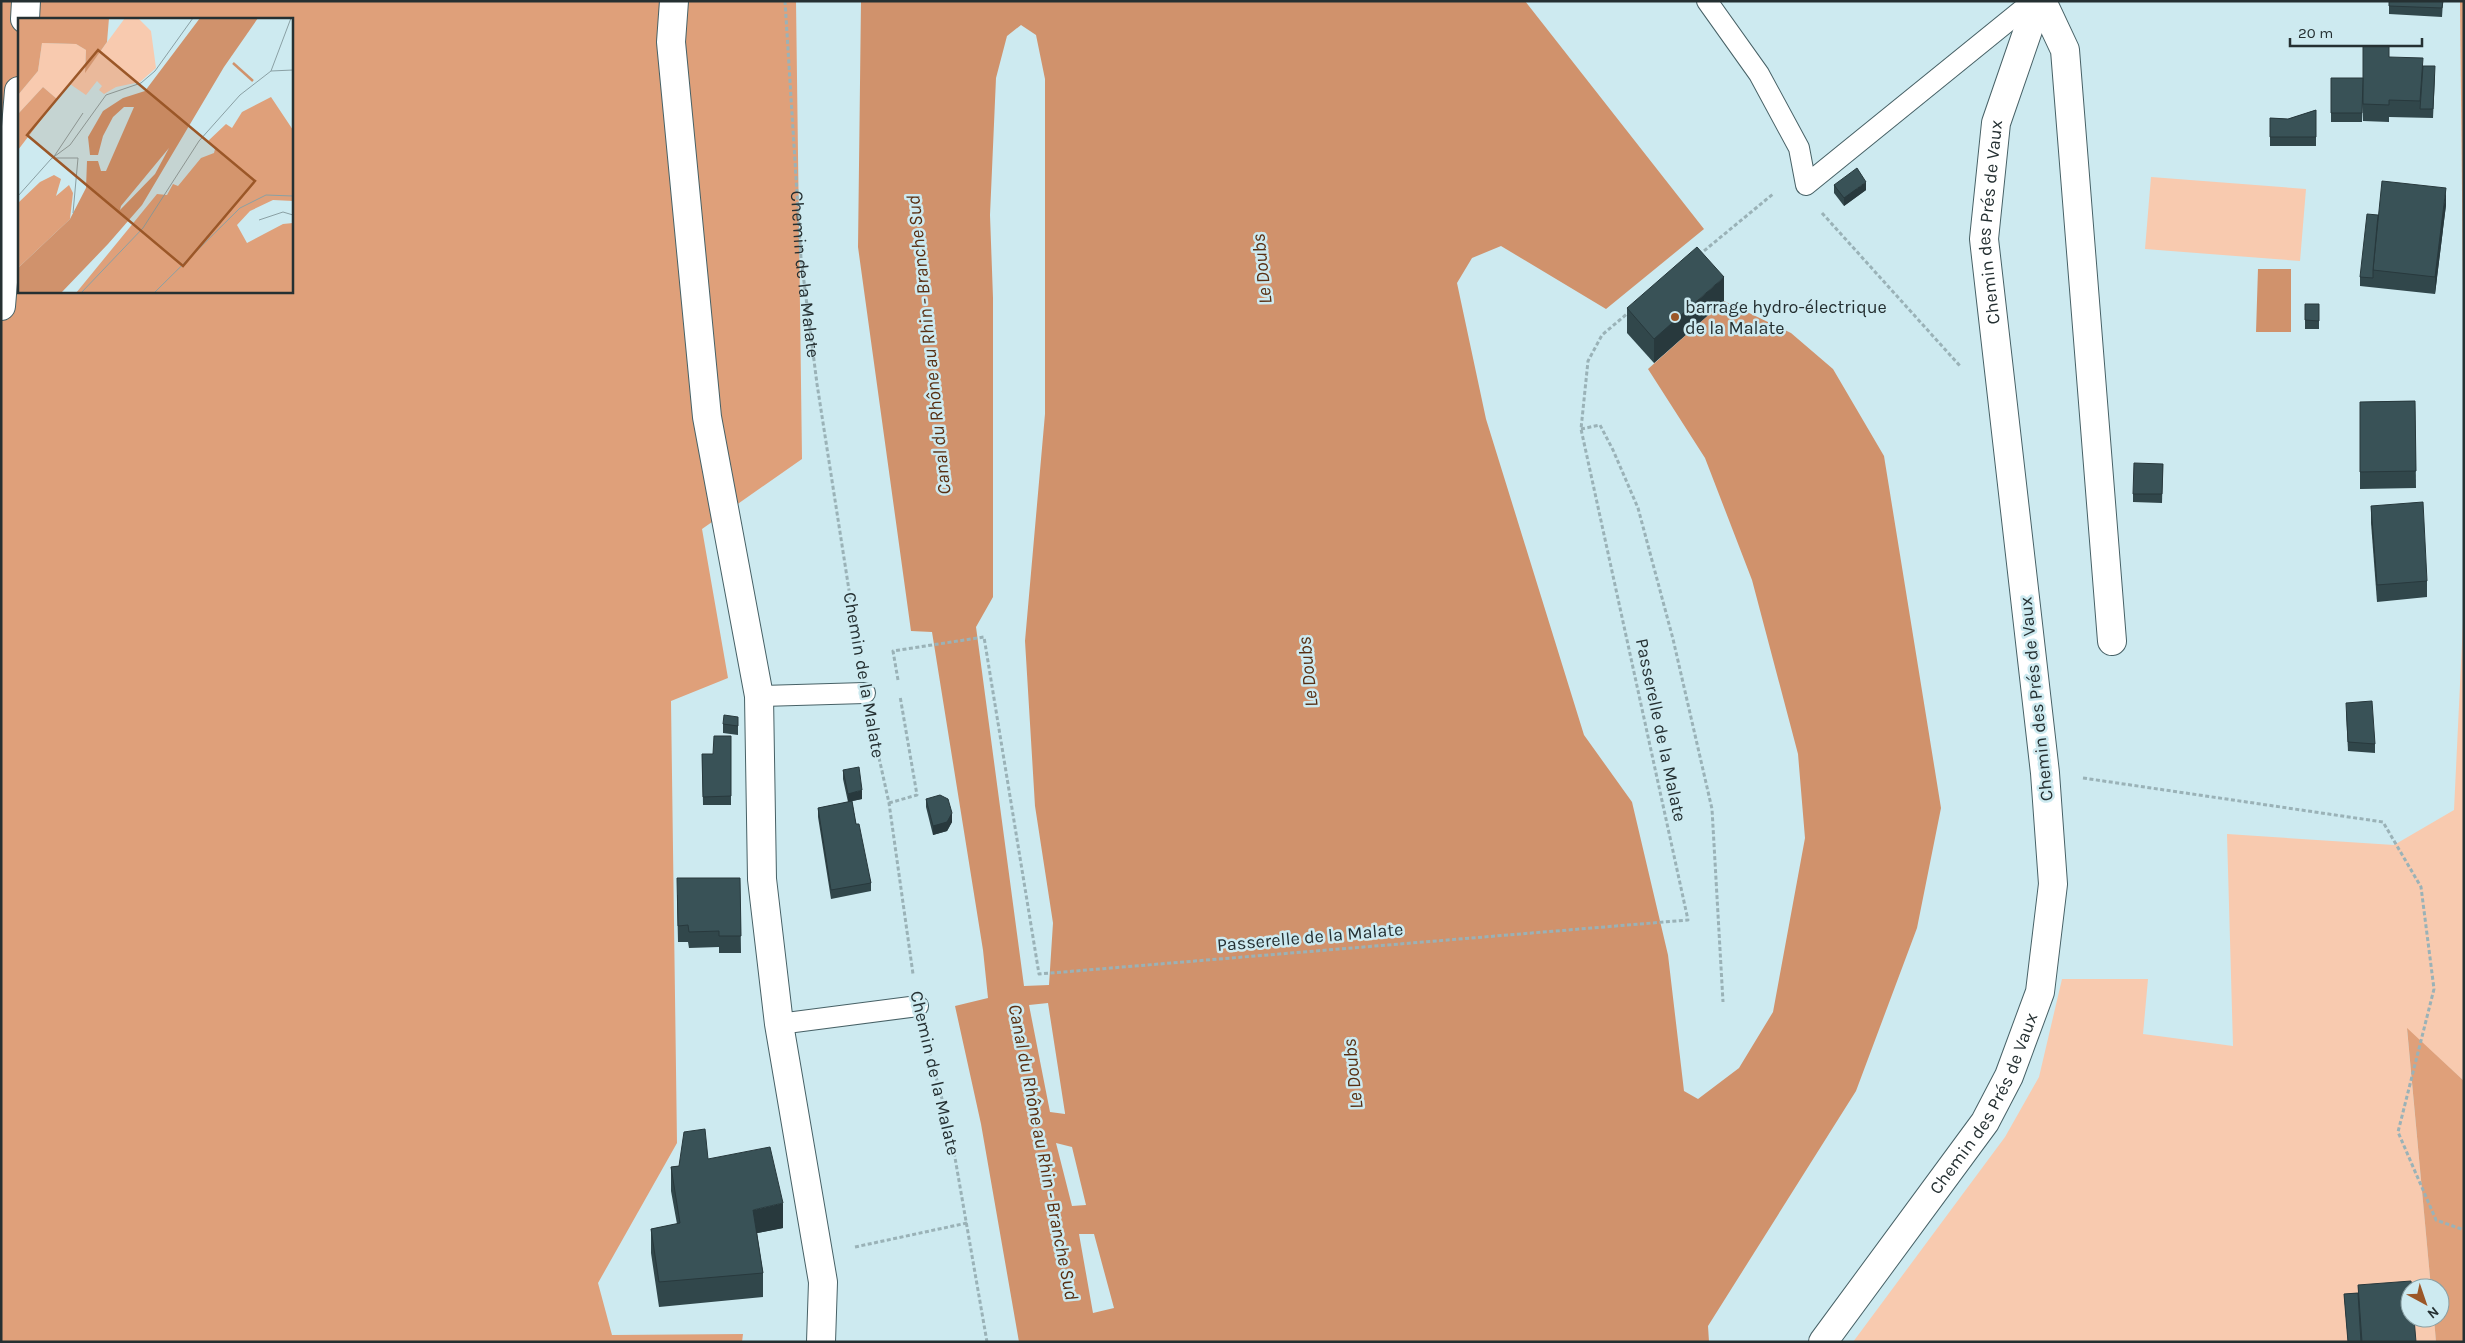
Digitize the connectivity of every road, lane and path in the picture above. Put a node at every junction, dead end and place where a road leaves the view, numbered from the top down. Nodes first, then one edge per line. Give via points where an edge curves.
1 (26, 1) edge
2 (674, 1) edge
3 (785, 1) edge
4 (1707, 1) edge
5 (2033, 1) edge
6 (2038, 1) edge
7 (2042, 1) edge
8 (25, 18) edge
9 (18, 103) edge
10 (1806, 185) junction
11 (1698, 256) edge
12 (1, 306) edge
13 (1632, 311) edge
14 (1964, 370) dead end
15 (1581, 429) junction
16 (2112, 641) dead end
17 (865, 693) junction
18 (759, 696) junction
19 (2045, 773) junction
20 (889, 802) junction
21 (1723, 1002) dead end
22 (918, 1006) junction
23 (779, 1024) junction
24 (966, 1223) junction
25 (2464, 1230) edge
26 (817, 1254) junction
27 (821, 1342) edge
28 (987, 1342) edge
29 (1823, 1342) edge

1 - 8 street
2 - 18 street via 671,42 707,417
3 - 17 path, Chemin de la Malate via 801,258 817,384
4 - 10 lane via 1759,74 1799,148
5 - 10 lane
6 - 19 street, Chemin des Prés de Vaux via 1996,123 1984,239
7 - 16 street via 2066,50
9 - 12 street
10 - 11 path via 1773,195
10 - 14 path via 1826,219
13 - 15 path via 1602,335 1588,361
15 - 20 path, Passerelle de la Malate via 1688,920 1040,974 984,637 893,651 917,795
15 - 21 path via 1600,425 1613,450 1638,508 1673,639 1712,810
17 - 18 lane
17 - 20 path, Chemin de la Malate
18 - 23 street via 762,879
19 - 25 path via 2383,822 2421,887 2434,989 2398,1132 2436,1220
19 - 29 street, Chemin des Prés de Vaux via 2053,884 2040,992 2009,1076 1985,1122
20 - 22 path, Chemin de la Malate
22 - 23 lane
22 - 24 path, Chemin de la Malate via 950,1128
23 - 26 street
24 - 26 path
24 - 28 path, Chemin de la Malate
26 - 27 street via 823,1282

